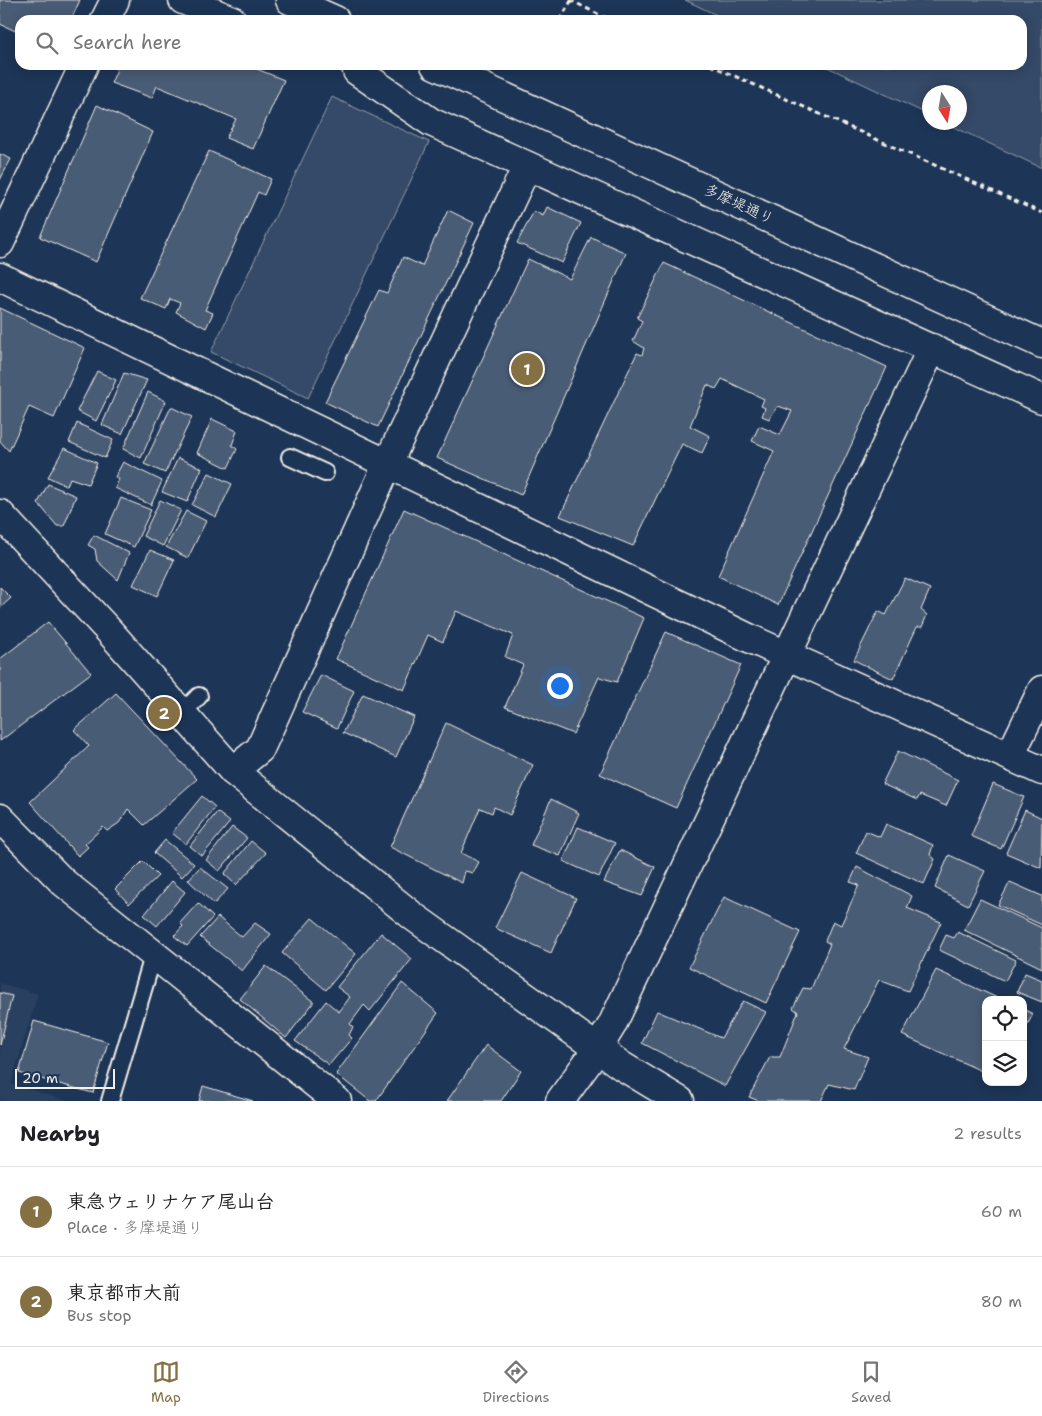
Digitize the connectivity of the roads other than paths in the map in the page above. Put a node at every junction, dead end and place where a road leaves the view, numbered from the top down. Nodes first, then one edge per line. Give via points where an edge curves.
1 (115, 0) edge
2 (183, 0) edge
3 (290, 0) edge
4 (108, 15) edge
5 (220, 15) edge
6 (324, 15) edge
7 (82, 70) edge
8 (358, 70) edge
9 (446, 70) edge
10 (527, 166) junction
11 (0, 243) edge
12 (0, 277) edge
13 (1042, 344) edge
14 (932, 348) junction
15 (1042, 399) edge
16 (290, 456) dead end
17 (388, 463) junction
18 (325, 473) dead end
19 (0, 514) edge
20 (786, 656) junction
21 (1042, 690) edge
22 (1010, 756) junction
23 (233, 771) junction
24 (1042, 771) edge
25 (0, 818) edge
26 (154, 953) junction
27 (598, 1048) junction
28 (110, 1101) edge
29 (337, 1101) edge
30 (560, 1101) edge
31 (680, 1101) edge

1 - 4 street
2 - 5 street
3 - 6 street
7 - 11 street
8 - 10 street via 431,122
9 - 13 street, 多摩堤通り
10 - 14 street
10 - 17 street
12 - 17 street
14 - 15 street
14 - 20 street
16 - 18 lane
17 - 20 street
17 - 23 street via 260,749
19 - 23 street via 110,632 190,704
20 - 22 street
20 - 27 street via 612,1025
21 - 22 street
22 - 24 street
23 - 27 street via 414,917
25 - 26 street via 63,882
26 - 28 lane
26 - 29 street
27 - 30 street
27 - 31 street

